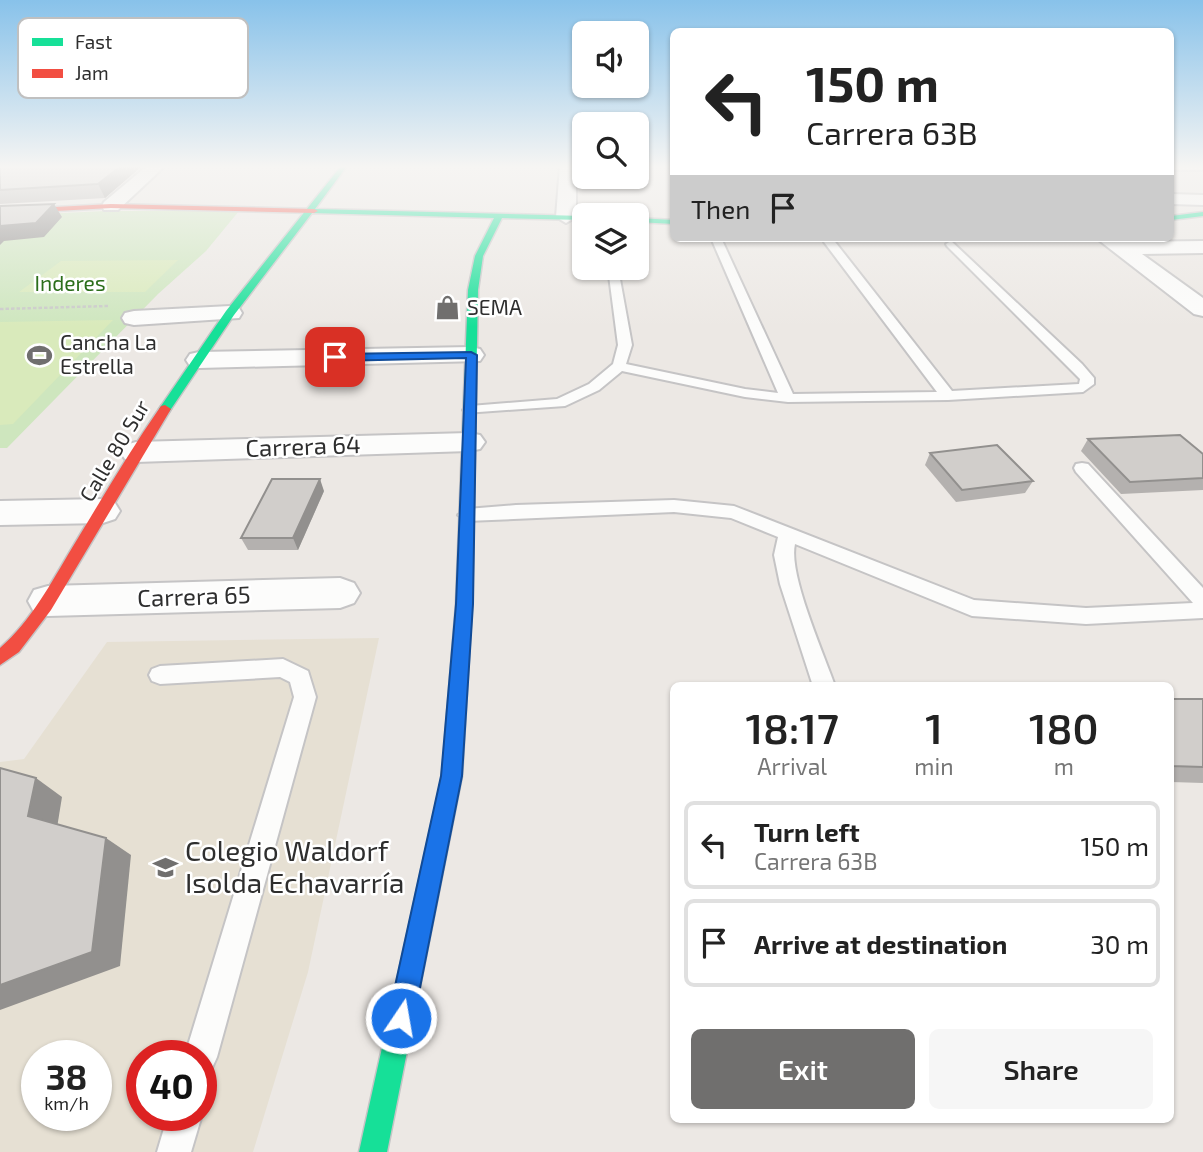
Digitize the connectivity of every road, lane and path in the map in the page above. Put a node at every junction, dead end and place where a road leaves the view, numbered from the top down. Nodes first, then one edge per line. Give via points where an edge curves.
1 (302, 220) edge
2 (497, 220) edge
3 (649, 221) edge
4 (670, 222) edge
5 (718, 242) edge
6 (830, 242) edge
7 (1113, 243) edge
8 (951, 244) dead end
9 (1203, 247) edge
10 (615, 280) edge
11 (0, 309) edge
12 (1203, 309) edge
13 (230, 313) junction
14 (134, 318) joint
15 (471, 355) junction
16 (199, 359) junction
17 (619, 366) junction
18 (948, 396) junction
19 (788, 398) junction
20 (470, 410) junction
21 (469, 442) junction
22 (136, 452) junction
23 (1082, 468) dead end
24 (103, 511) junction
25 (0, 513) edge
26 (467, 515) junction
27 (788, 534) junction
28 (340, 593) dead end
29 (48, 601) junction
30 (1203, 601) edge
31 (1203, 610) edge
32 (0, 658) edge
33 (160, 675) dead end
34 (823, 682) edge
35 (206, 1040) edge
36 (180, 1131) edge
37 (174, 1152) edge
38 (373, 1152) edge

1 - 13 street, Calle 80 Sur
2 - 15 street via 475,275
3 - 4 street
5 - 19 lane
6 - 18 lane
7 - 9 street
7 - 12 street
8 - 18 lane via 1077,367 1087,384 1069,391
10 - 17 lane via 625,345
11 - 14 path via 108,306
13 - 14 street
13 - 16 street, Calle 80 Sur
15 - 16 street
15 - 20 street
16 - 22 street, Calle 80 Sur
17 - 19 lane
17 - 20 lane via 594,387 560,403
18 - 19 lane
20 - 21 street
21 - 22 street, Carrera 64
21 - 26 street
22 - 24 street, Calle 80 Sur
23 - 30 lane
24 - 25 street
24 - 29 street, Calle 80 Sur
26 - 27 lane via 674,506 734,512
26 - 38 street via 452,776
27 - 31 lane via 972,608 1086,616
27 - 34 lane via 783,555
28 - 29 street, Carrera 65
29 - 32 street, Calle 80 Sur via 13,648
33 - 35 lane via 283,668 300,677 305,697
36 - 37 lane

